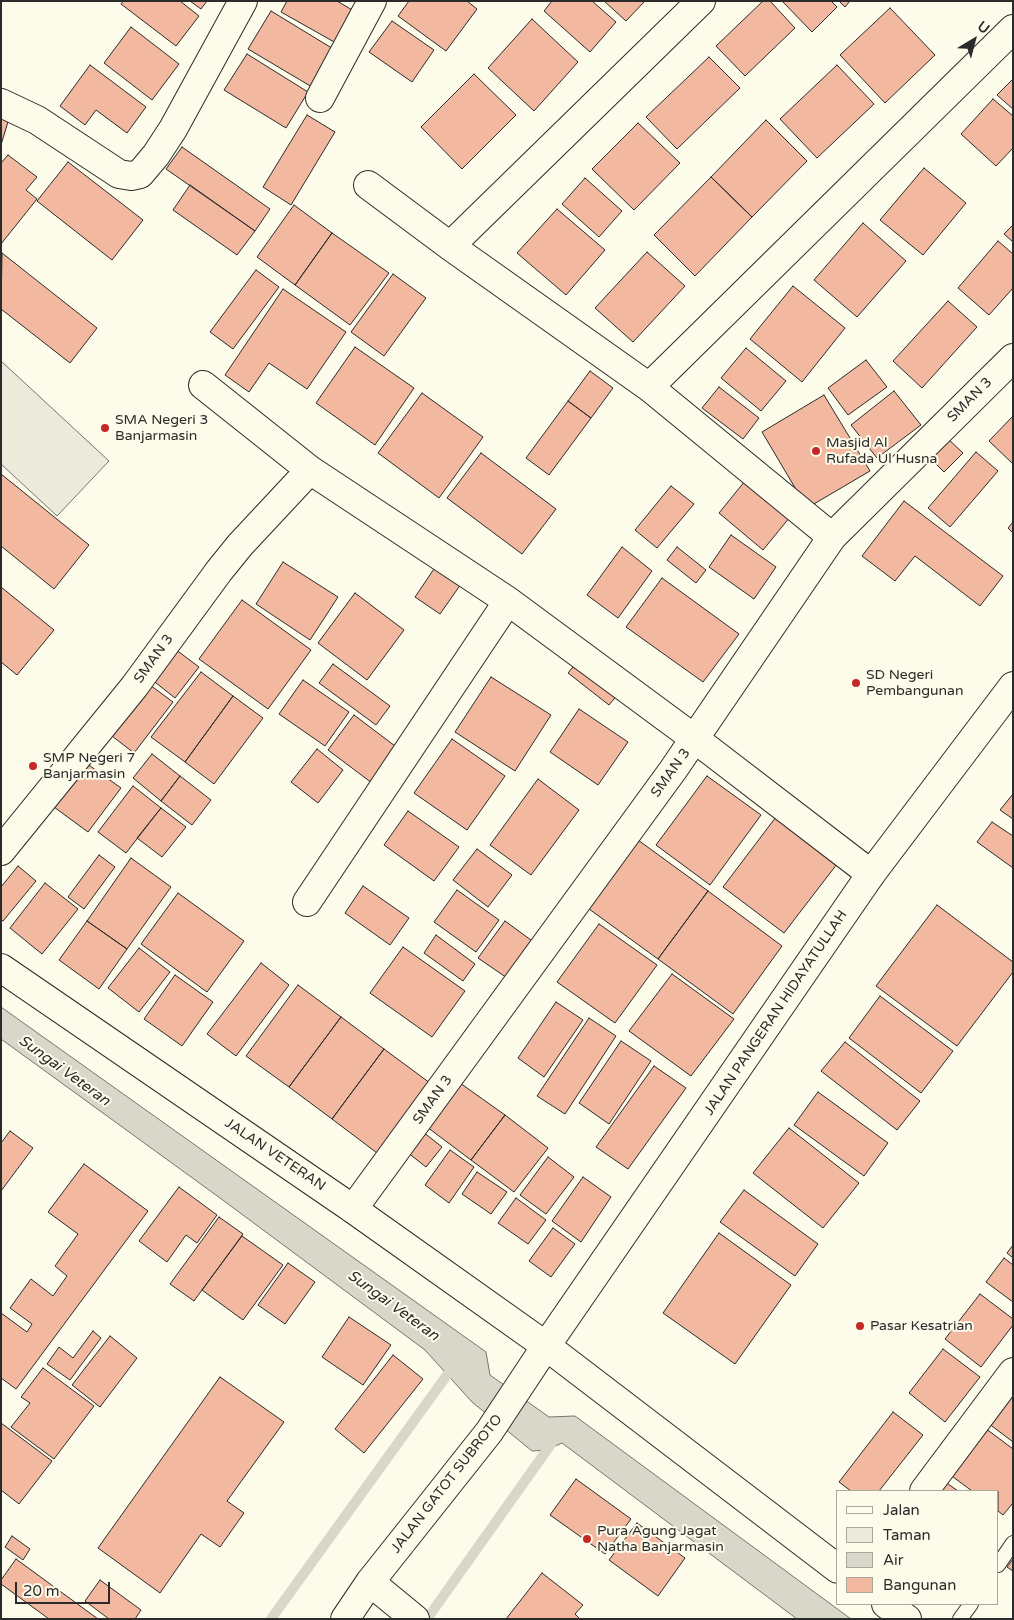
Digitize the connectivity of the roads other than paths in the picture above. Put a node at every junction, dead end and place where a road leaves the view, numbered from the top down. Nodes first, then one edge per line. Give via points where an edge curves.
1 (244, 1) edge
2 (372, 1) edge
3 (701, 1) edge
4 (1013, 29) edge
5 (320, 98) dead end
6 (1, 102) edge
7 (368, 185) dead end
8 (450, 246) junction
9 (1013, 358) edge
10 (203, 385) dead end
11 (649, 387) junction
12 (310, 470) junction
13 (832, 536) junction
14 (508, 601) junction
15 (1013, 686) edge
16 (695, 739) junction
17 (1, 851) edge
18 (871, 874) junction
19 (307, 902) dead end
20 (1, 968) edge
21 (354, 1209) junction
22 (546, 1346) junction
23 (1013, 1372) edge
24 (925, 1490) edge
25 (1013, 1543) edge
26 (999, 1564) edge
27 (836, 1567) edge
28 (370, 1582) junction
29 (887, 1605) edge
30 (970, 1605) edge
31 (412, 1616) edge
32 (345, 1619) edge
33 (907, 1619) edge
34 (960, 1619) edge

1 - 6 street via 174,130 140,174 119,174 37,120
2 - 5 street
3 - 8 street
4 - 11 street
7 - 8 street
8 - 11 street
9 - 13 street, SMAN 3
10 - 12 street
11 - 13 street
12 - 14 street
12 - 17 street, SMAN 3 via 240,545 134,687
13 - 16 street, SMAN 3
14 - 16 street
14 - 19 street
15 - 18 street, JALAN PANGERAN HIDAYATULLAH
16 - 18 street
16 - 21 street, SMAN 3
18 - 22 street, JALAN PANGERAN HIDAYATULLAH
20 - 21 street, JALAN VETERAN
21 - 22 street, JALAN VETERAN
22 - 27 street, JALAN VETERAN
22 - 28 street, JALAN GATOT SUBROTO via 489,1432
23 - 24 street
25 - 26 lane
28 - 31 street
28 - 32 street, JALAN GATOT SUBROTO
29 - 33 street
30 - 34 lane

